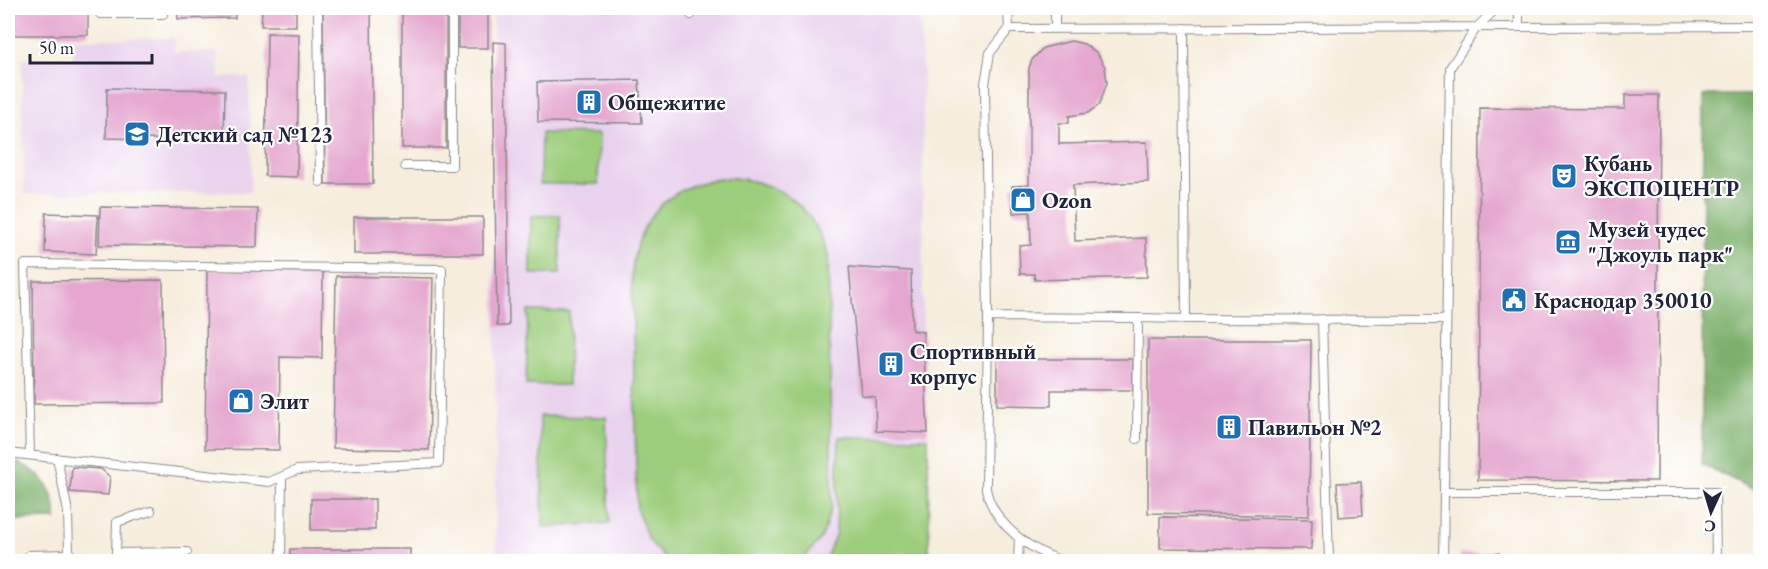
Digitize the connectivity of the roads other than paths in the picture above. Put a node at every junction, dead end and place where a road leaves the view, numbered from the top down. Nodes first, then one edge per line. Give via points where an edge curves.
1 (163, 8) edge
2 (318, 8) edge
3 (452, 8) edge
4 (1008, 8) edge
5 (1055, 8) edge
6 (1497, 8) edge
7 (1519, 8) edge
8 (100, 14) dead end
9 (1519, 26) junction
10 (1761, 26) edge
11 (1477, 27) junction
12 (1184, 28) junction
13 (1009, 29) junction
14 (1055, 29) junction
15 (405, 166) dead end
16 (320, 182) dead end
17 (988, 317) junction
18 (1138, 318) junction
19 (1186, 319) junction
20 (1322, 319) junction
21 (1446, 320) junction
22 (1137, 439) dead end
23 (8, 453) edge
24 (30, 455) junction
25 (57, 458) junction
26 (282, 477) junction
27 (1444, 492) junction
28 (151, 512) dead end
29 (1019, 538) junction
30 (187, 552) dead end
31 (116, 557) edge
32 (29, 561) edge
33 (281, 561) edge
34 (1018, 561) edge
35 (1066, 561) edge
36 (1329, 561) edge
37 (1443, 561) edge
38 (1716, 561) edge

1 - 8 lane via 163,14
2 - 16 lane
3 - 15 lane via 452,166
4 - 13 lane
5 - 14 lane
6 - 11 lane
7 - 9 lane
9 - 10 lane
9 - 11 lane
11 - 12 lane
11 - 21 lane via 1450,68
12 - 14 lane
12 - 19 lane
13 - 14 lane
13 - 17 lane via 990,53 985,84
17 - 18 lane
17 - 29 lane via 986,489 995,513
18 - 19 lane
18 - 22 lane
19 - 20 lane
20 - 21 lane
20 - 36 lane
21 - 27 lane
23 - 24 lane
24 - 25 lane
24 - 26 lane via 25,264 442,269 439,463 297,470
25 - 26 lane via 269,482
25 - 32 lane via 68,512 69,554 29,555
26 - 33 lane
27 - 37 lane
27 - 38 lane via 1715,492
28 - 31 lane via 117,522
29 - 34 lane
29 - 35 lane
30 - 31 lane

